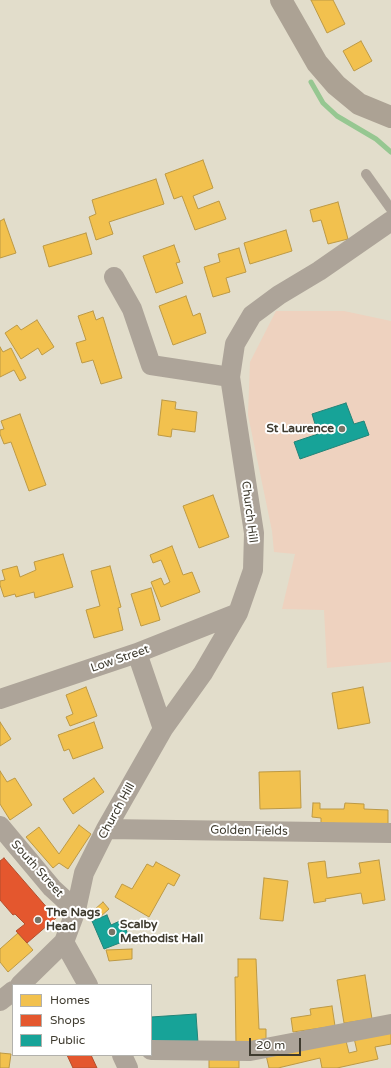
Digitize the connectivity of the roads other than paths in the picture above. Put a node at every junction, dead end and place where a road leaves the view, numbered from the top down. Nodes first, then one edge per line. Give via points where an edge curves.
1 (281, 0) edge
2 (391, 117) edge
3 (366, 174) dead end
4 (391, 209) edge
5 (391, 221) edge
6 (114, 277) dead end
7 (230, 377) junction
8 (238, 613) junction
9 (137, 653) junction
10 (0, 699) edge
11 (163, 729) junction
12 (0, 826) edge
13 (106, 829) junction
14 (391, 833) edge
15 (76, 910) junction
16 (64, 942) junction
17 (21, 984) edge
18 (87, 984) edge
19 (12, 992) edge
20 (0, 1001) edge
21 (391, 1024) edge
22 (152, 1050) edge
23 (122, 1056) edge
24 (128, 1068) edge

1 - 2 street via 317,63 336,85 359,104
3 - 4 lane
5 - 7 street, Church Hill via 252,315 235,344
6 - 7 street via 132,309 151,365
7 - 8 street, Church Hill via 254,533 253,570
8 - 9 street, Low Street
8 - 11 street, Church Hill via 203,673
9 - 10 street, Low Street
9 - 11 street
11 - 13 street, Church Hill
12 - 15 street, South Street via 52,888
13 - 14 street, Golden Fields
13 - 15 street, Church Hill via 84,873
15 - 16 street, Church Hill
16 - 17 street
16 - 18 street
19 - 20 street
21 - 22 street via 250,1051
23 - 24 street

